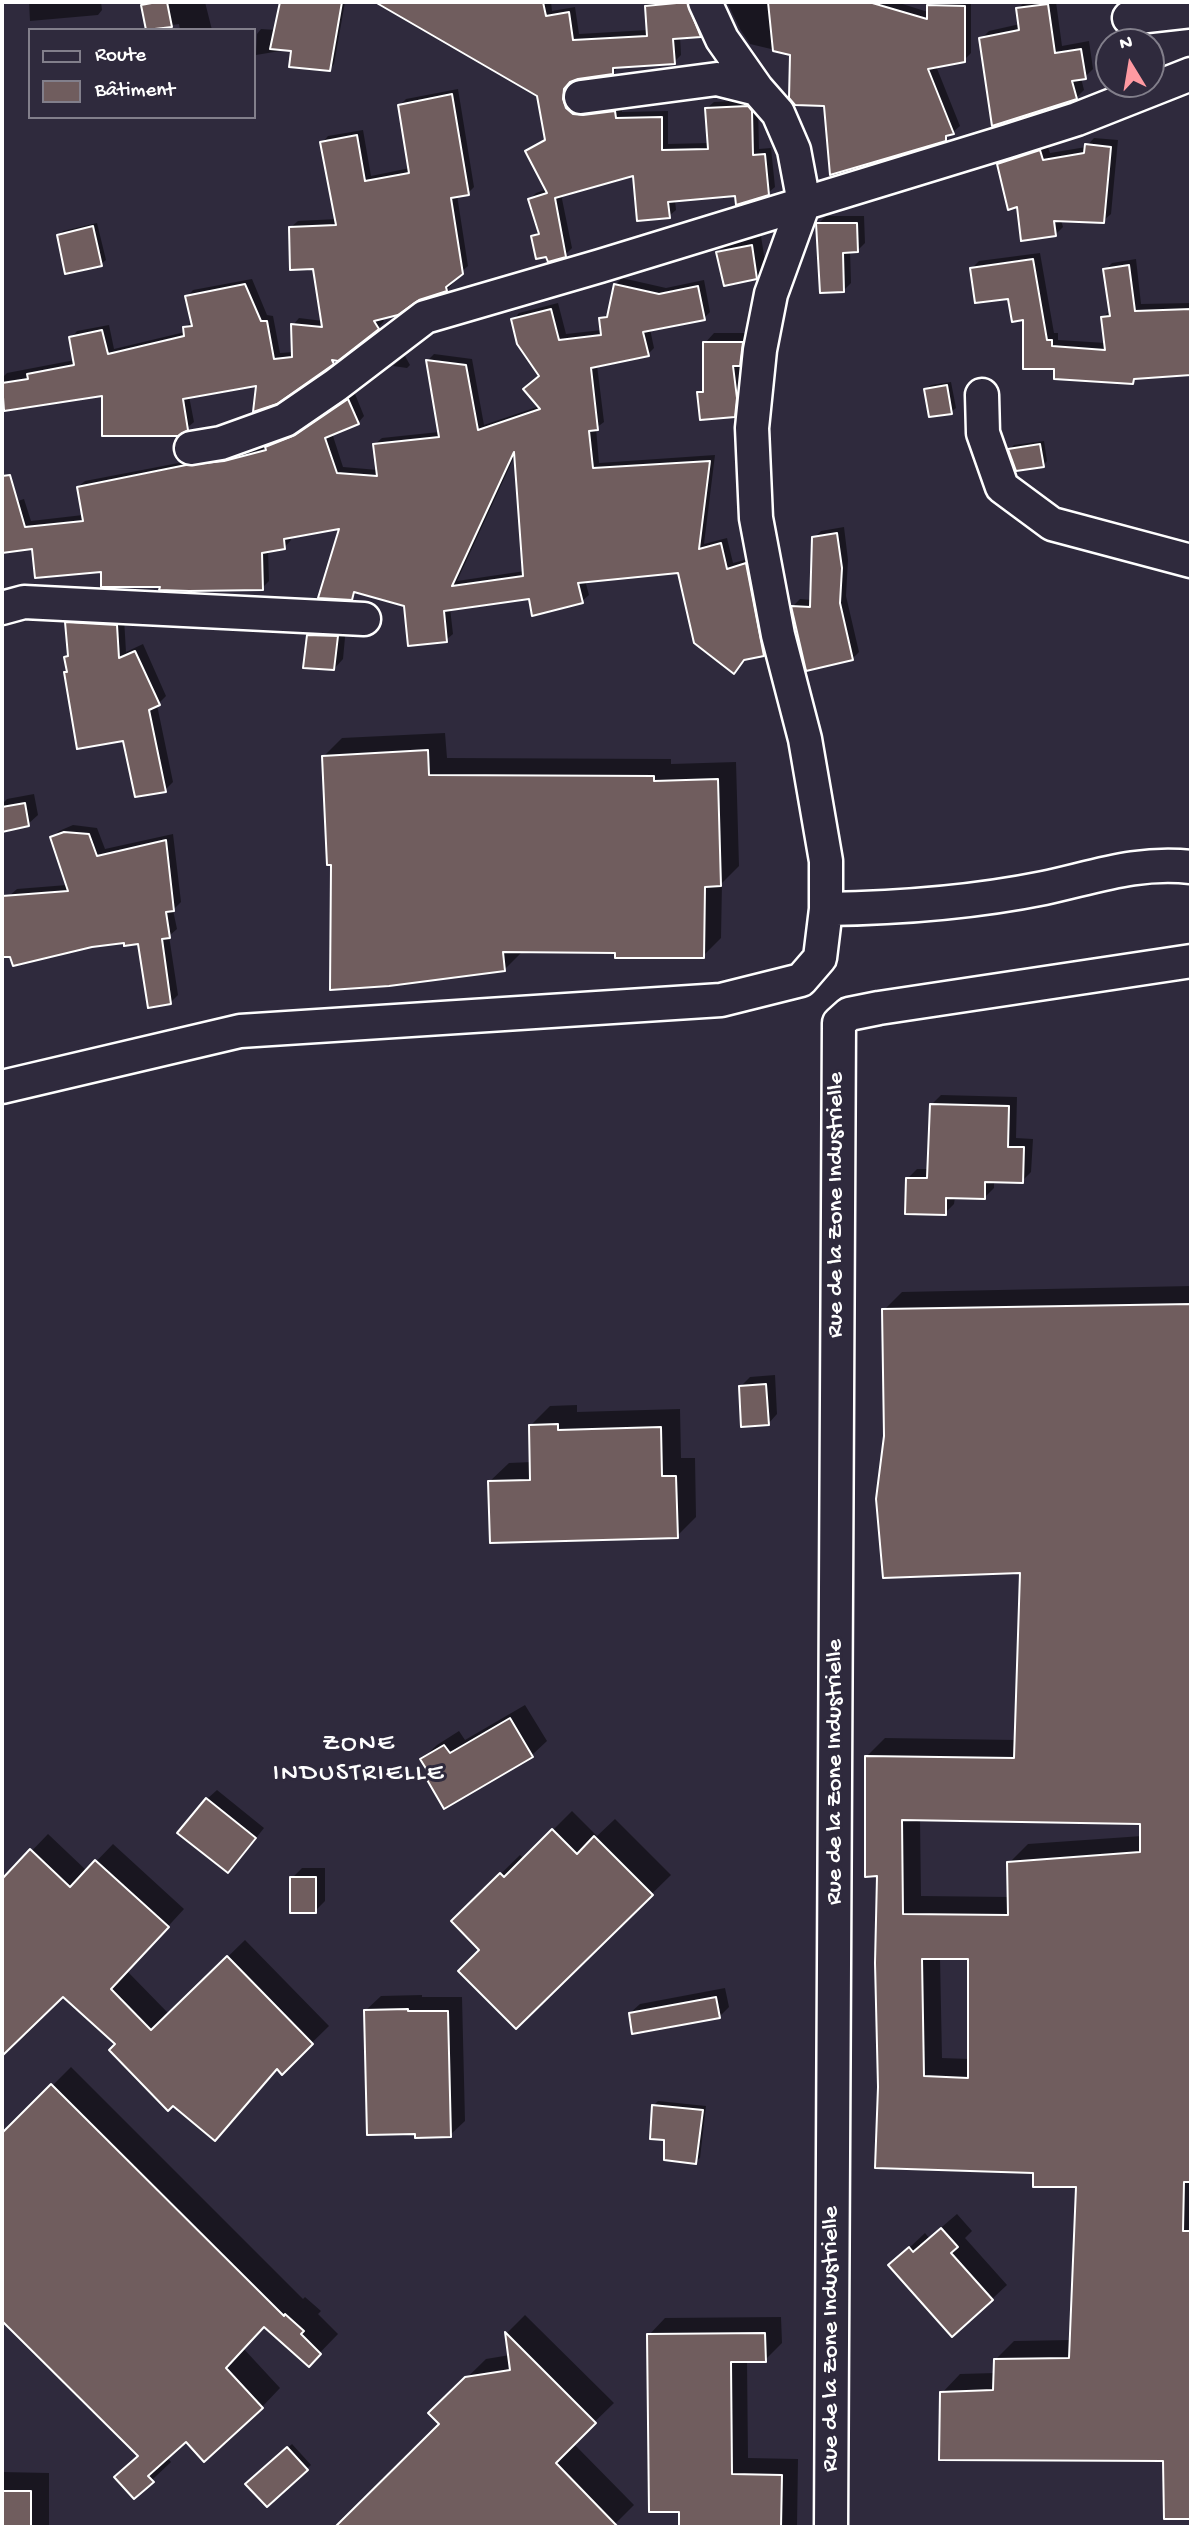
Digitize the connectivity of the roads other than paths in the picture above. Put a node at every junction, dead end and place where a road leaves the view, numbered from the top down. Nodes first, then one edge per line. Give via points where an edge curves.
1 (705, 2) edge
2 (1191, 11) edge
3 (1129, 18) dead end
4 (1191, 74) edge
5 (757, 89) junction
6 (581, 97) dead end
7 (804, 203) junction
8 (982, 395) dead end
9 (191, 448) dead end
10 (1191, 561) edge
11 (2, 608) edge
12 (364, 619) dead end
13 (1191, 867) edge
14 (826, 909) junction
15 (1191, 961) edge
16 (2, 1087) edge
17 (831, 2527) edge

1 - 5 street via 722,39
2 - 3 street
4 - 7 street via 1077,119
5 - 6 street via 717,79
5 - 7 street via 778,113 794,150
7 - 9 street via 425,317 285,420 221,443
7 - 14 street via 771,294 751,428 755,518 808,752 826,861
8 - 10 street via 983,433 1002,487 1052,524
11 - 12 street via 24,602
13 - 14 street via 1127,867 1042,888 894,908
14 - 16 street via 820,958 801,980 721,1000 240,1031
15 - 17 street, Rue de la Zone Industrielle via 879,1008 849,1014 839,1023

